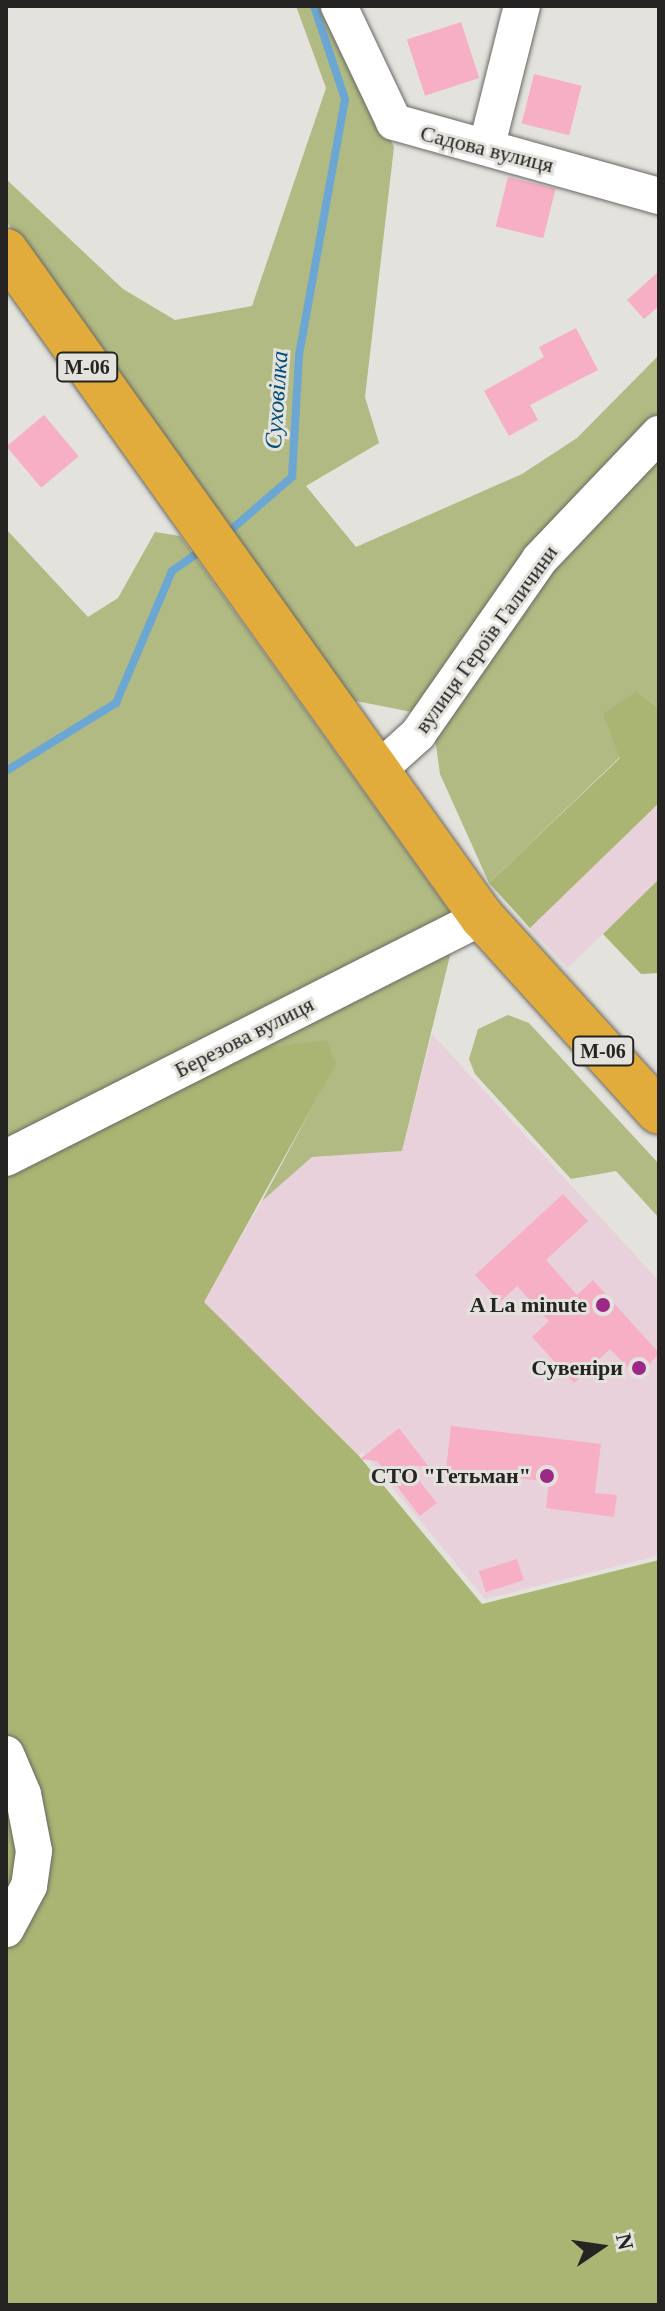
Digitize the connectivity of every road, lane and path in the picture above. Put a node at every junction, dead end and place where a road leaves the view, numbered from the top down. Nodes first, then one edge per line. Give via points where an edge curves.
1 (339, 6) edge
2 (522, 6) edge
3 (487, 145) junction
4 (659, 196) edge
5 (6, 251) edge
6 (659, 434) edge
7 (376, 772) junction
8 (482, 917) junction
9 (659, 1112) edge
10 (6, 1158) edge
11 (6, 1754) edge
12 (6, 1929) edge

1 - 3 street, Садова вулиця via 394,122
2 - 3 street
3 - 4 street, Садова вулиця
5 - 7 highway, М-06
6 - 7 street, вулиця Героїв Галичини via 540,559 418,734
7 - 8 highway, М-06
8 - 9 highway, М-06
8 - 10 street, Березова вулиця
11 - 12 street via 23,1794 34,1851 29,1886

